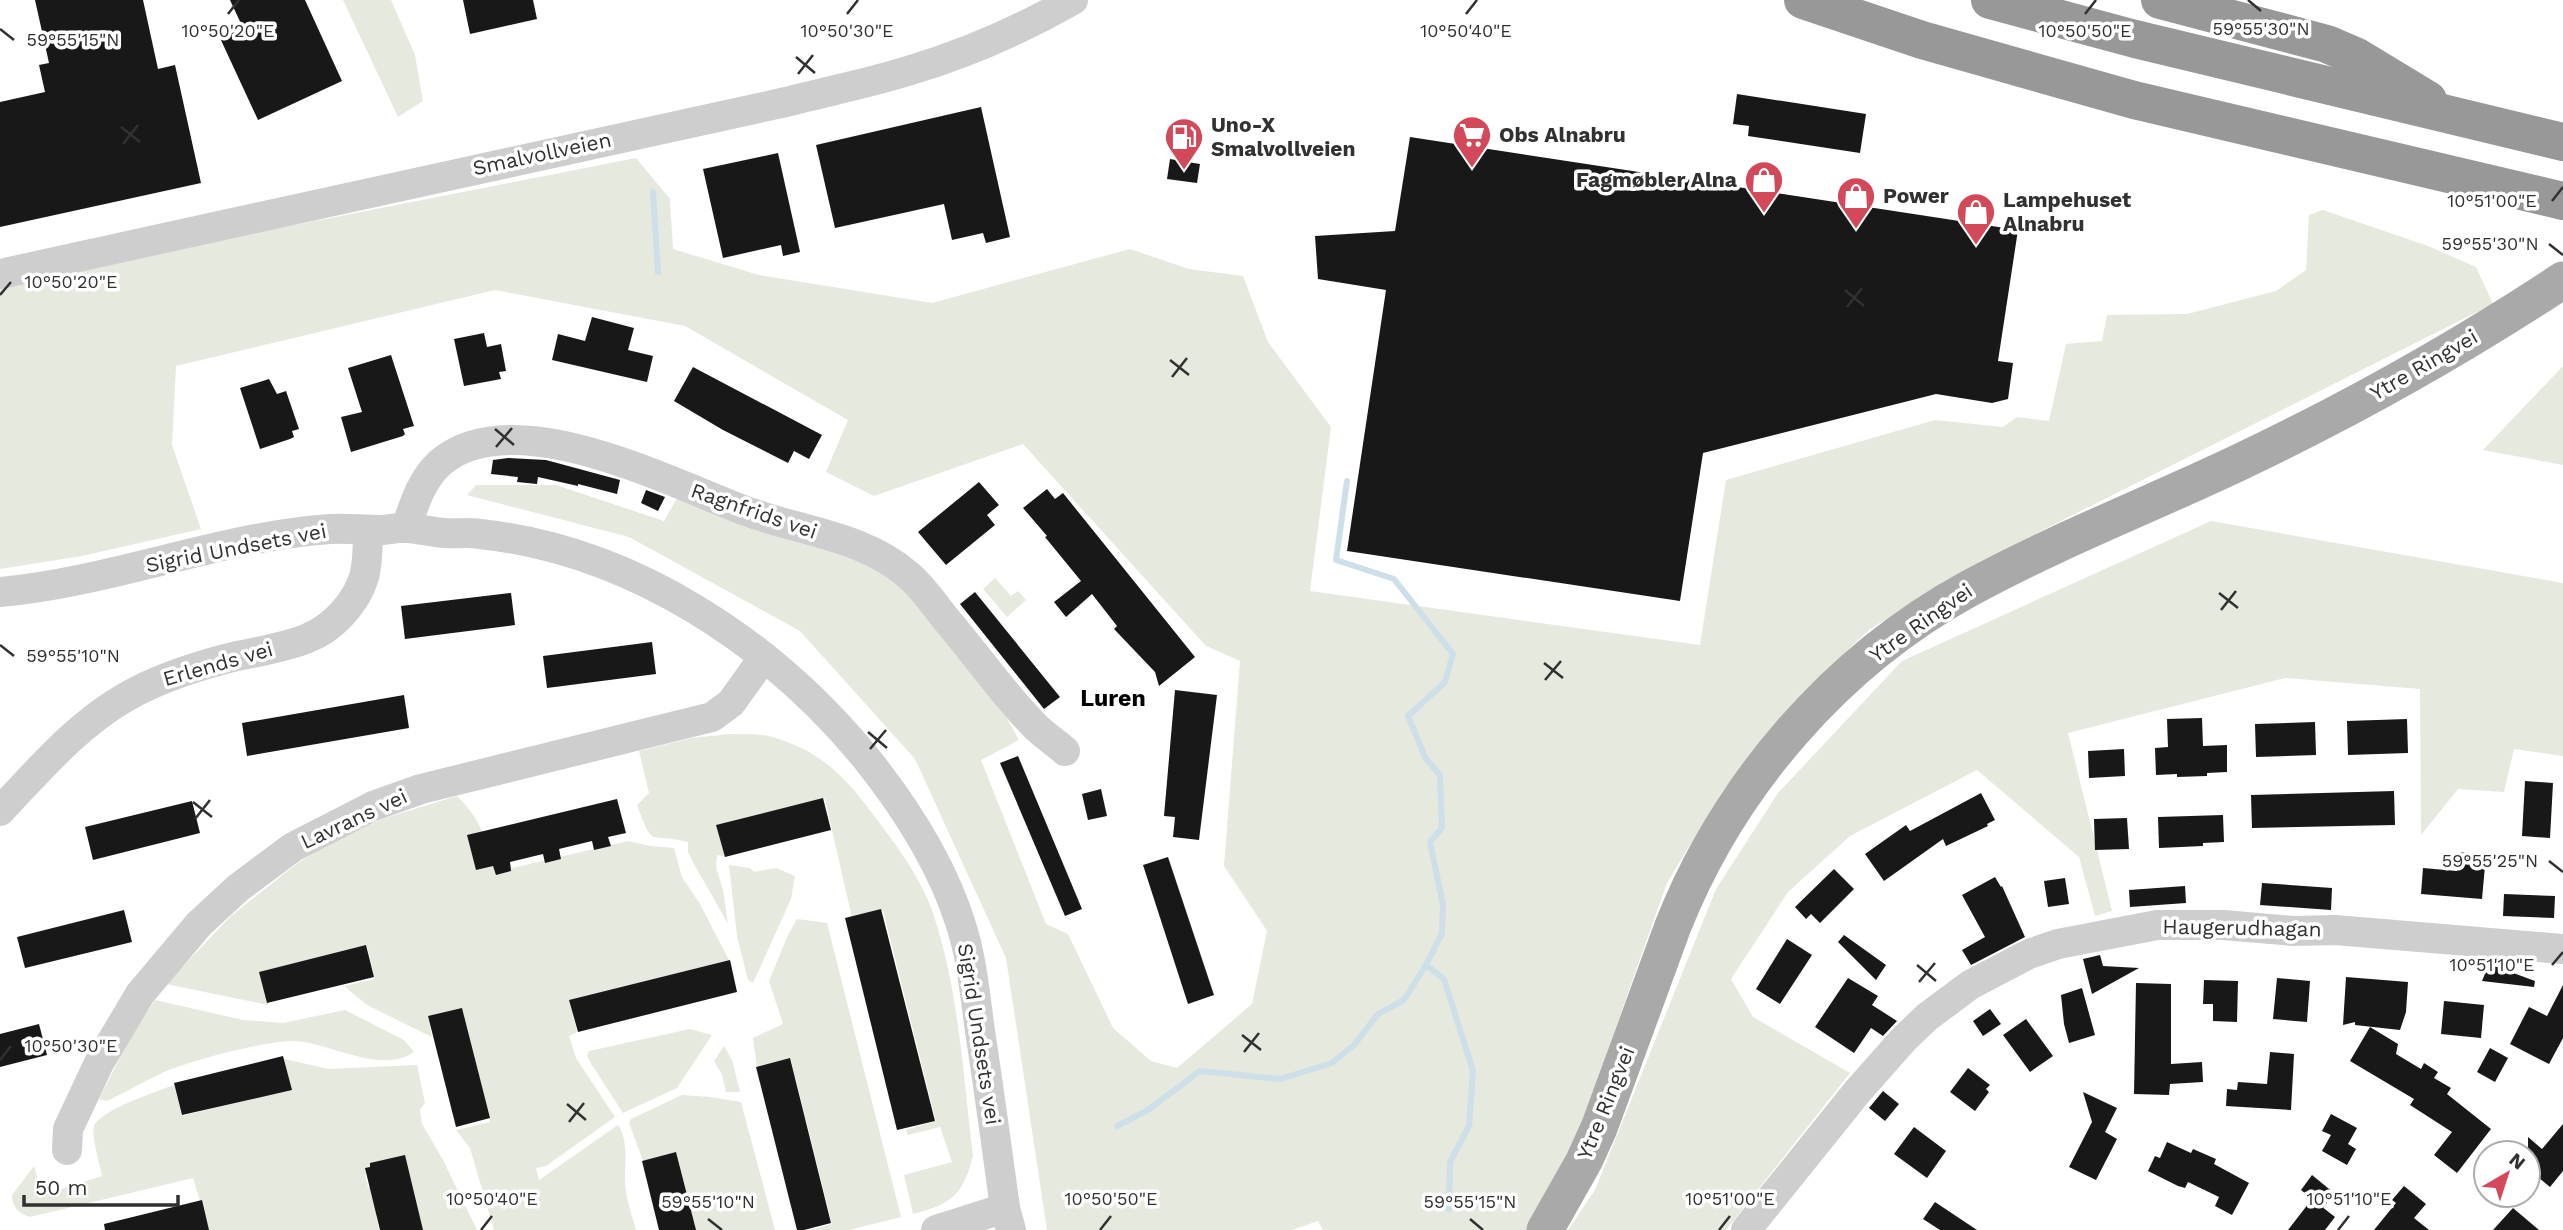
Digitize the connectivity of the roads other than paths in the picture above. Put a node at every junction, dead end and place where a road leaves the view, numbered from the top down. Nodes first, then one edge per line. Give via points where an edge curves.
1 (1073, 0) edge
2 (1803, 0) edge
3 (1990, 0) edge
4 (2160, 0) edge
5 (2458, 118) junction
6 (2563, 142) edge
7 (2563, 201) edge
8 (0, 274) edge
9 (2550, 289) edge
10 (406, 528) junction
11 (368, 530) junction
12 (0, 592) edge
13 (764, 657) junction
14 (1065, 751) dead end
15 (0, 811) edge
16 (2563, 950) edge
17 (67, 1150) dead end
18 (1008, 1219) edge
19 (936, 1230) edge
20 (1545, 1230) edge
21 (1746, 1230) edge

1 - 8 street, Smalvollveien via 1006,36 865,83
2 - 7 highway via 1935,44 2134,100
3 - 5 highway
4 - 5 highway via 2327,44
5 - 6 highway
9 - 20 main road, Ytre Ringvei via 2313,427 1967,589 1884,645 1840,684 1770,758 1714,841 1677,916 1599,1128
10 - 11 street, Sigrid Undsets vei
10 - 13 street, Sigrid Undsets vei via 510,539 588,560 679,599
10 - 14 street, Ragnfrids vei via 429,475 446,458 467,447 505,440 532,442 625,462 747,512 845,541 891,561 916,583 1034,726
11 - 12 street, Sigrid Undsets vei via 298,533 57,585
11 - 15 street, Erlends vei via 364,578 345,610 323,632 167,676 124,698 84,726
13 - 17 street, Lavrans vei via 731,703 712,717 411,793 373,806 293,847 199,924 146,986 99,1063 68,1129
13 - 18 street, Sigrid Undsets vei via 822,708 886,783 947,889 972,971
16 - 21 street, Haugerudhagan via 2335,930 2157,925 2029,954 1970,985 1903,1040
18 - 19 street

